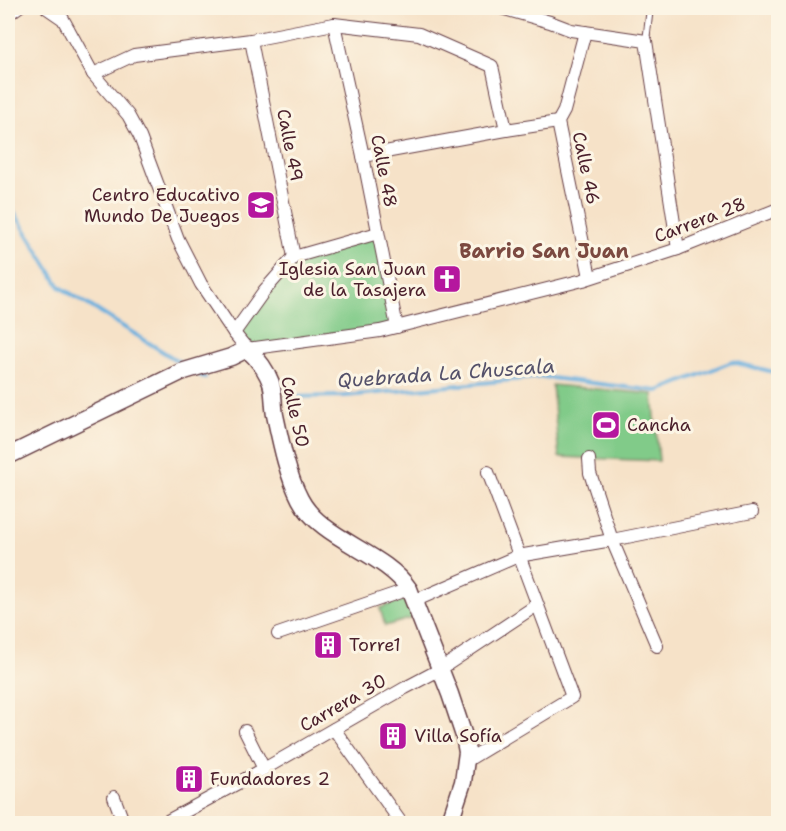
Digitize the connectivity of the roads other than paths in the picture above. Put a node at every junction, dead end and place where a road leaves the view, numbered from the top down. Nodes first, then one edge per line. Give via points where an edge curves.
1 (22, 8) edge
2 (47, 8) edge
3 (501, 8) edge
4 (650, 8) edge
5 (8, 18) edge
6 (334, 24) junction
7 (585, 32) junction
8 (251, 39) junction
9 (646, 41) junction
10 (93, 74) junction
11 (558, 122) junction
12 (507, 130) junction
13 (363, 156) junction
14 (778, 210) edge
15 (378, 233) junction
16 (678, 249) junction
17 (294, 257) junction
18 (590, 277) junction
19 (397, 327) junction
20 (234, 333) junction
21 (247, 349) junction
22 (8, 456) edge
23 (589, 459) dead end
24 (488, 472) dead end
25 (753, 512) dead end
26 (612, 540) junction
27 (519, 556) junction
28 (411, 595) junction
29 (537, 605) junction
30 (278, 634) dead end
31 (657, 646) dead end
32 (439, 670) junction
33 (334, 729) junction
34 (245, 731) dead end
35 (466, 761) junction
36 (264, 769) junction
37 (114, 797) dead end
38 (124, 824) edge
39 (162, 824) edge
40 (402, 824) edge
41 (449, 824) edge

1 - 5 lane
2 - 10 street, Calle 50 via 63,19
3 - 7 street
4 - 9 lane
6 - 8 street
6 - 12 street via 418,34 492,66
6 - 13 street, Calle 48
7 - 9 street
7 - 11 street, Calle 46
8 - 10 street via 134,55
8 - 17 street, Calle 49
9 - 16 street
10 - 20 street, Calle 50 via 128,115 140,136 178,239 201,284
11 - 12 street
11 - 18 street, Calle 46
12 - 13 street
13 - 15 street, Calle 48
14 - 16 street, Carrera 28
15 - 17 street
15 - 19 street, Calle 48
16 - 18 street, Carrera 28
17 - 20 street
18 - 19 street, Carrera 28
19 - 21 street, Carrera 28
20 - 21 street, Calle 50
21 - 22 street via 181,372
21 - 28 street, Calle 50 via 259,360 271,384 288,467 308,512 382,563 404,581
23 - 26 street
24 - 27 street
25 - 26 street
26 - 27 street
26 - 31 street
27 - 28 street
27 - 29 street
28 - 30 street
28 - 32 street, Calle 50
29 - 32 street, Carrera 30
29 - 35 street via 572,697
32 - 33 street, Carrera 30
32 - 35 street, Calle 50 via 464,736
33 - 36 street, Carrera 30
33 - 40 street
34 - 36 street
35 - 41 street, Calle 50
36 - 39 street, Carrera 30
37 - 38 street

